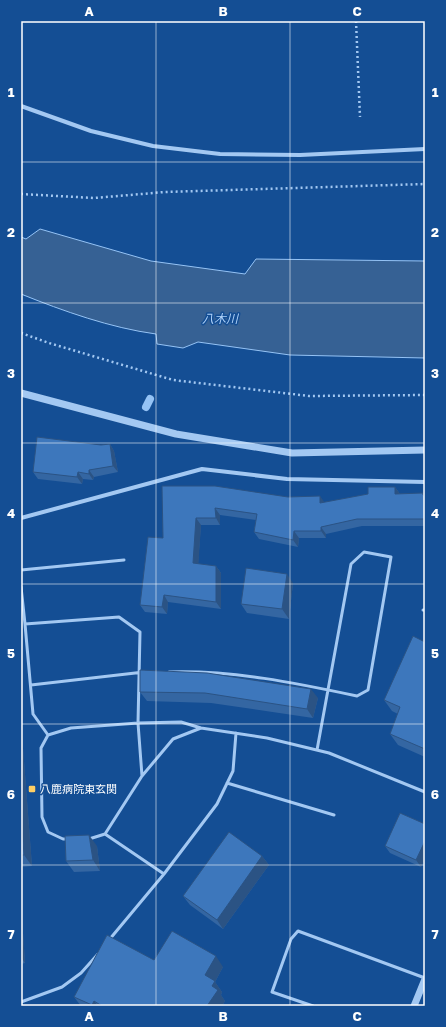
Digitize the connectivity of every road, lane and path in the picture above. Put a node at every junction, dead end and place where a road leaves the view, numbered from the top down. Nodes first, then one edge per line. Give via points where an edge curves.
1 (356, 21) edge
2 (21, 106) edge
3 (360, 117) dead end
4 (425, 149) edge
5 (425, 184) edge
6 (21, 194) edge
7 (21, 333) edge
8 (21, 393) edge
9 (425, 395) edge
10 (425, 450) edge
11 (425, 482) edge
12 (21, 518) edge
13 (124, 560) dead end
14 (21, 570) edge
15 (21, 587) edge
16 (26, 624) junction
17 (147, 672) edge
18 (162, 672) edge
19 (139, 673) junction
20 (31, 685) junction
21 (327, 689) junction
22 (138, 722) junction
23 (201, 728) junction
24 (236, 733) junction
25 (48, 735) junction
26 (317, 750) junction
27 (142, 776) junction
28 (227, 783) junction
29 (425, 792) edge
30 (334, 815) dead end
31 (105, 834) junction
32 (70, 840) edge
33 (85, 840) edge
34 (164, 874) junction
35 (106, 944) edge
36 (101, 950) edge
37 (425, 978) edge
38 (21, 1002) edge
39 (314, 1006) edge
40 (414, 1006) edge

1 - 3 path
2 - 4 street via 98,133 153,146 220,154 300,155
5 - 6 path via 165,192 94,198
7 - 9 path via 173,380 309,396
8 - 10 street via 176,434 292,453
11 - 12 street via 287,478 202,469
13 - 14 lane
15 - 16 lane
16 - 19 lane via 119,617 140,632
16 - 20 lane
17 - 19 lane
18 - 21 lane via 200,671 242,675
19 - 20 lane
19 - 22 lane
20 - 25 lane via 33,714
21 - 21 lane via 358,696 368,690 391,556 364,552 351,564
21 - 26 lane
22 - 23 lane via 180,722
22 - 25 lane via 71,728
22 - 27 lane
23 - 24 lane
23 - 27 lane via 173,739
24 - 26 lane
24 - 28 lane via 233,771
25 - 32 lane via 41,748 42,817 48,832
26 - 29 lane
27 - 31 lane
28 - 30 lane
28 - 34 lane via 217,804
31 - 33 lane
31 - 34 lane
34 - 35 lane
36 - 38 lane via 81,973 62,987
37 - 39 lane via 298,930 292,939 272,992
37 - 40 street

